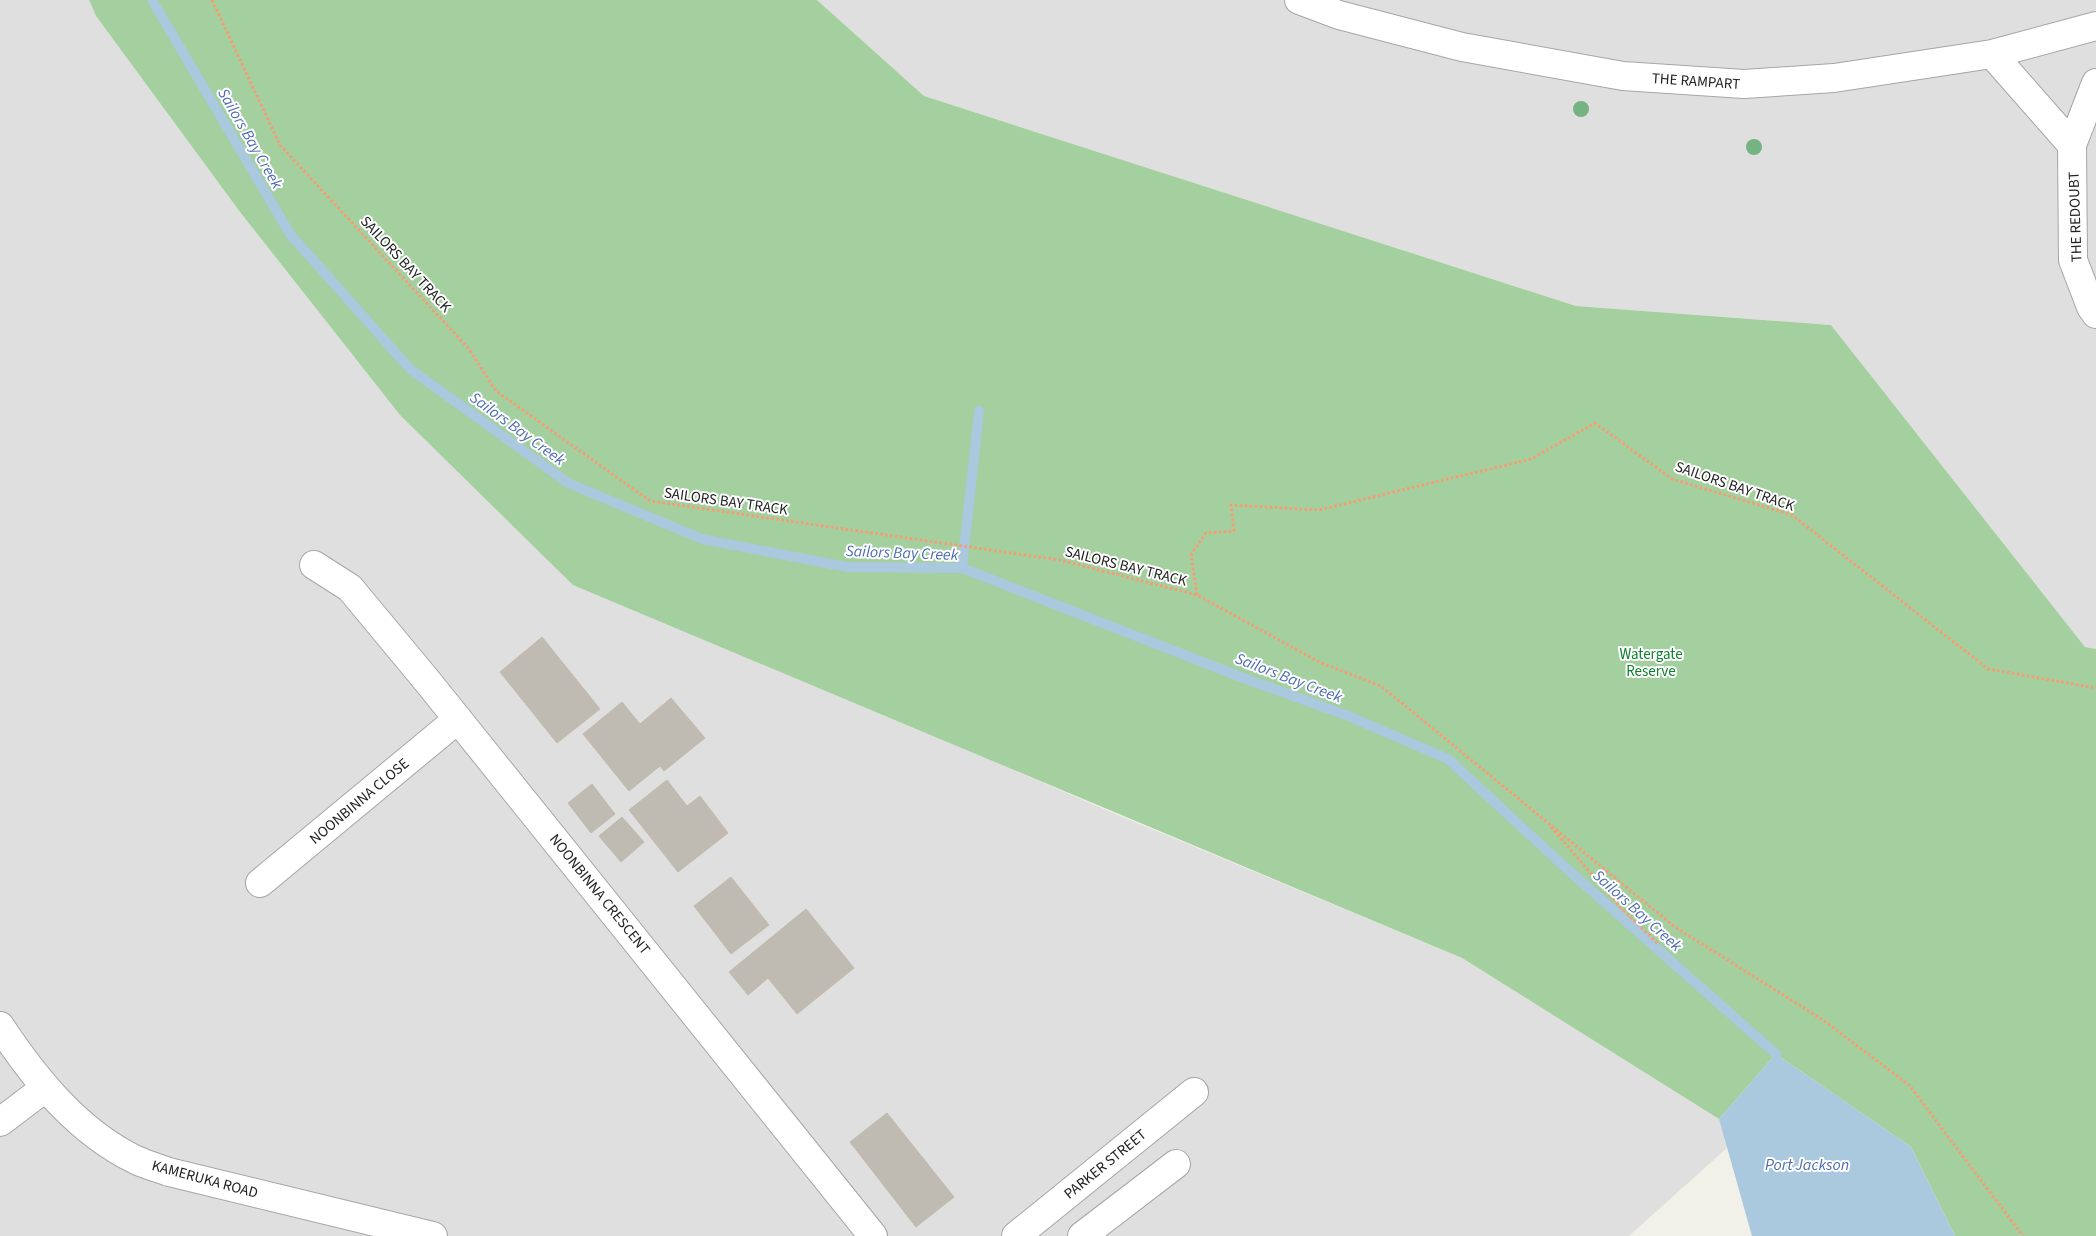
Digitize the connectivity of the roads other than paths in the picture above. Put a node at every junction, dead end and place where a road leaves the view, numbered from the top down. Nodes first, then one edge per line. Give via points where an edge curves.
1 (1299, 0) edge
2 (2096, 26) edge
3 (1992, 54) junction
4 (2096, 83) edge
5 (2072, 146) junction
6 (2096, 314) edge
7 (314, 566) dead end
8 (458, 719) junction
9 (260, 884) dead end
10 (0, 1026) edge
11 (45, 1088) junction
12 (1194, 1092) dead end
13 (0, 1122) edge
14 (1176, 1164) dead end
15 (433, 1236) edge
16 (873, 1236) edge
17 (1016, 1236) edge
18 (1082, 1236) edge

1 - 3 street, THE RAMPART via 1339,15 1462,48 1623,76 1744,84 1834,78
2 - 3 street, THE RAMPART
3 - 5 street
4 - 5 street, THE REDOUBT
5 - 6 street, THE REDOUBT via 2073,260
7 - 8 street, NOONBINNA CRESCENT via 350,588
8 - 9 street, NOONBINNA CLOSE
8 - 16 street, NOONBINNA CRESCENT
10 - 11 street, KAMERUKA ROAD
11 - 13 street
11 - 15 street, KAMERUKA ROAD via 104,1141 136,1160 169,1172
12 - 17 street, PARKER STREET
14 - 18 street

